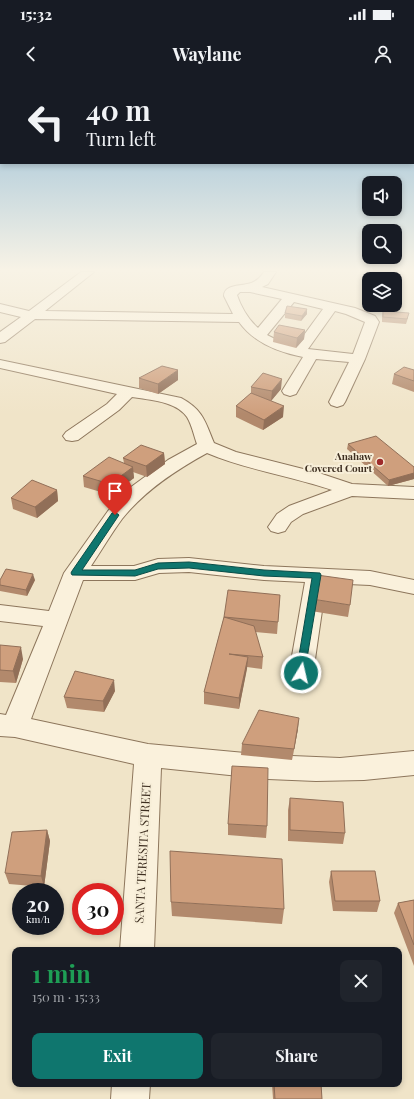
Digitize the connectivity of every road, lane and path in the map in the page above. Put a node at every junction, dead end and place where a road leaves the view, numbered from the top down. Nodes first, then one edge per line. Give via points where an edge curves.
1 (25, 320) edge
2 (243, 320) edge
3 (272, 320) edge
4 (324, 320) edge
5 (370, 320) edge
6 (259, 336) junction
7 (0, 339) edge
8 (306, 353) junction
9 (358, 359) junction
10 (0, 364) edge
11 (129, 391) junction
12 (290, 391) dead end
13 (337, 402) dead end
14 (72, 436) dead end
15 (206, 446) junction
16 (350, 490) junction
17 (414, 493) edge
18 (278, 527) dead end
19 (75, 573) junction
20 (317, 575) junction
21 (414, 587) edge
22 (0, 613) edge
23 (57, 620) junction
24 (301, 673) dead end
25 (7, 725) edge
26 (148, 755) junction
27 (414, 763) edge
28 (137, 947) edge
29 (131, 1087) edge
30 (130, 1099) edge

1 - 7 street
2 - 6 street
3 - 6 street
4 - 8 street
5 - 9 street via 372,322
6 - 8 street via 280,347
8 - 9 street
8 - 12 street
9 - 13 street
10 - 11 street
11 - 14 street via 113,407
11 - 15 street via 175,401 189,408 196,416
15 - 16 street via 230,456 312,477
15 - 19 street via 174,464 138,491 115,515
16 - 17 street
16 - 18 street via 296,510 284,518
19 - 20 street via 135,573 158,566 189,565 264,573
19 - 23 street
20 - 21 street via 370,578
20 - 24 street
22 - 23 street
23 - 25 street
25 - 26 street
26 - 27 street via 315,771 382,768
26 - 28 street, SANTA TERESITA STREET
29 - 30 street

